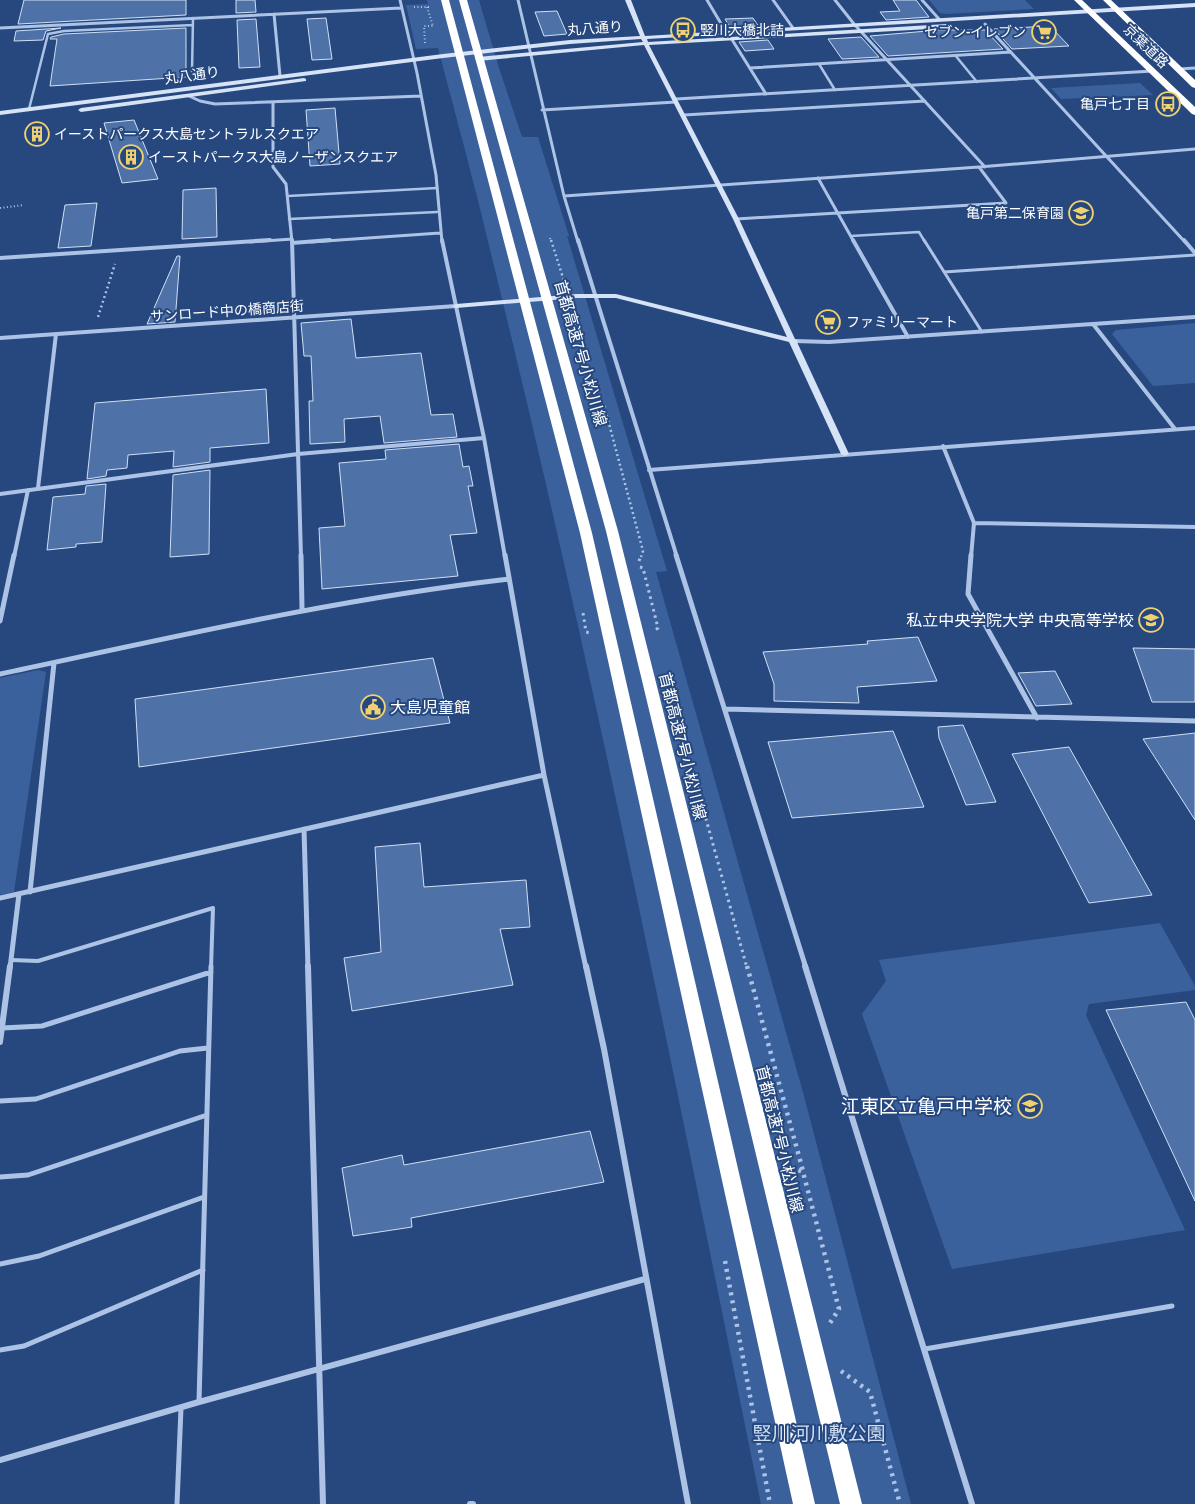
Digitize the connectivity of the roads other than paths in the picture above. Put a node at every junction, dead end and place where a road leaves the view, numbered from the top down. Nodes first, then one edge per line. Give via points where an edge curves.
1 (400, 0) edge
2 (445, 0) edge
3 (463, 0) edge
4 (518, 0) edge
5 (628, 0) edge
6 (707, 0) edge
7 (773, 0) edge
8 (835, 0) edge
9 (922, 0) edge
10 (1078, 0) edge
11 (1107, 0) edge
12 (1195, 5) edge
13 (401, 8) junction
14 (1090, 11) junction
15 (1195, 12) edge
16 (1121, 13) junction
17 (274, 14) junction
18 (193, 18) junction
19 (1097, 18) junction
20 (939, 20) junction
21 (854, 24) junction
22 (985, 24) junction
23 (193, 25) junction
24 (0, 28) edge
25 (793, 28) junction
26 (860, 31) junction
27 (726, 32) junction
28 (643, 37) junction
29 (731, 38) junction
30 (646, 44) junction
31 (1012, 52) junction
32 (954, 56) junction
33 (886, 60) junction
34 (819, 64) junction
35 (750, 68) junction
36 (1195, 68) edge
37 (1178, 69) junction
38 (1153, 71) junction
39 (192, 72) dead end
40 (280, 76) junction
41 (1035, 78) junction
42 (977, 82) junction
43 (910, 85) junction
44 (1195, 85) edge
45 (835, 90) junction
46 (766, 94) junction
47 (189, 96) junction
48 (421, 96) junction
49 (676, 100) junction
50 (924, 101) junction
51 (273, 102) junction
52 (29, 110) junction
53 (542, 110) junction
54 (1195, 112) edge
55 (0, 113) edge
56 (684, 115) junction
57 (0, 120) edge
58 (1195, 149) edge
59 (1107, 157) junction
60 (979, 167) junction
61 (985, 167) junction
62 (818, 178) junction
63 (720, 186) junction
64 (436, 188) junction
65 (288, 196) junction
66 (564, 196) junction
67 (438, 212) junction
68 (838, 214) junction
69 (289, 219) junction
70 (736, 219) junction
71 (440, 233) junction
72 (851, 236) junction
73 (292, 241) junction
74 (1195, 254) edge
75 (0, 258) edge
76 (944, 272) junction
77 (595, 295) junction
78 (456, 306) junction
79 (1195, 317) edge
80 (295, 318) junction
81 (1093, 324) junction
82 (982, 332) junction
83 (56, 334) junction
84 (908, 337) junction
85 (0, 338) edge
86 (794, 341) junction
87 (1195, 428) edge
88 (1175, 429) junction
89 (484, 438) junction
90 (944, 446) junction
91 (298, 454) junction
92 (845, 454) junction
93 (649, 470) junction
94 (38, 488) junction
95 (28, 490) junction
96 (0, 494) edge
97 (974, 523) junction
98 (1195, 527) edge
99 (509, 579) junction
100 (302, 609) junction
101 (0, 622) edge
102 (54, 663) junction
103 (0, 674) edge
104 (725, 709) junction
105 (1037, 718) junction
106 (1195, 721) edge
107 (544, 774) junction
108 (304, 828) junction
109 (30, 892) junction
110 (19, 894) junction
111 (0, 898) edge
112 (11, 960) junction
113 (211, 972) junction
114 (2, 1028) junction
115 (0, 1042) edge
116 (208, 1048) junction
117 (0, 1101) edge
118 (208, 1115) junction
119 (0, 1177) edge
120 (204, 1197) junction
121 (0, 1264) edge
122 (203, 1270) junction
123 (645, 1279) junction
124 (1172, 1306) dead end
125 (925, 1349) junction
126 (0, 1350) edge
127 (319, 1369) junction
128 (200, 1402) junction
129 (181, 1408) junction
130 (0, 1460) edge
131 (177, 1504) edge
132 (323, 1504) edge
133 (688, 1504) edge
134 (804, 1504) edge
135 (851, 1504) edge
136 (972, 1504) edge

1 - 13 street
2 - 134 highway via 586,533
3 - 135 highway, 首都高速7号小松川線 via 612,531
4 - 53 street
5 - 28 main road
6 - 27 street
7 - 25 street
8 - 21 street
9 - 20 street
10 - 14 highway, 京葉道路
11 - 16 highway, 京葉道路
12 - 16 main road, 丸八通り
13 - 17 street
13 - 48 street
14 - 16 main road, 丸八通り
14 - 19 highway, 京葉道路
14 - 20 main road, 丸八通り
15 - 16 main road, 丸八通り
16 - 19 main road, 丸八通り
16 - 37 highway, 京葉道路
17 - 18 street
17 - 40 street
18 - 23 lane
18 - 24 street
19 - 22 main road, 丸八通り
19 - 38 highway, 京葉道路
20 - 21 main road, 丸八通り
21 - 25 main road, 丸八通り
21 - 26 street
22 - 26 main road, 丸八通り
22 - 31 street
23 - 39 lane
23 - 52 lane via 48,34
25 - 27 main road, 丸八通り
26 - 29 main road, 丸八通り
26 - 33 street
27 - 28 main road, 丸八通り
28 - 30 main road
28 - 40 main road, 丸八通り via 512,48
29 - 30 main road, 丸八通り
29 - 35 street
30 - 47 main road, 丸八通り via 486,58
30 - 49 main road
31 - 32 street
31 - 41 street
32 - 33 street
32 - 42 lane
33 - 34 street
33 - 43 street
34 - 35 street
34 - 45 lane
35 - 46 street
36 - 37 street
37 - 44 highway, 京葉道路
38 - 41 street
38 - 54 highway, 京葉道路
40 - 52 main road, 丸八通り
41 - 42 street
41 - 59 street
42 - 43 street
43 - 45 street
43 - 50 street
45 - 46 street
46 - 49 street
47 - 51 street via 208,104
47 - 57 main road, 丸八通り
48 - 51 street
48 - 64 street
49 - 53 street
49 - 56 main road
50 - 56 street
50 - 61 street
51 - 65 street via 274,167 286,184
52 - 55 main road, 丸八通り
53 - 66 street
56 - 63 main road
58 - 59 street
59 - 61 street
59 - 74 street
60 - 61 street
60 - 62 street
60 - 68 street via 1006,203
62 - 63 street
62 - 68 street
63 - 66 street
63 - 70 main road
64 - 65 lane
64 - 67 street
65 - 69 street
66 - 77 street
67 - 69 lane
67 - 71 street
68 - 70 street
68 - 72 street
69 - 73 street
70 - 86 main road
71 - 73 street
71 - 78 street
72 - 76 lane via 919,232
72 - 84 street
73 - 75 street
73 - 80 street
74 - 76 lane
76 - 82 lane
77 - 78 main road
77 - 86 main road via 616,296
77 - 93 street
78 - 80 street, サンロード中の橋商店街
78 - 89 street
79 - 81 street
80 - 83 street, サンロード中の橋商店街
80 - 91 street
81 - 82 street
81 - 88 street
82 - 84 street
83 - 85 street, サンロード中の橋商店街
83 - 94 street
84 - 86 street
86 - 92 main road
87 - 88 street
88 - 90 street
89 - 91 street
89 - 99 street
90 - 92 street
90 - 97 street
91 - 94 street
91 - 100 street
92 - 93 street
93 - 104 street
94 - 95 street
95 - 96 street
95 - 101 street
97 - 98 street
97 - 105 street via 968,594
99 - 100 street via 437,586
99 - 107 street
100 - 102 street
102 - 103 street
102 - 109 street
104 - 105 street
104 - 125 street
105 - 106 street
107 - 108 street
107 - 123 street via 604,1048
108 - 109 street
108 - 127 street
109 - 110 street
110 - 111 street
110 - 112 street
112 - 113 lane via 38,961 213,908
112 - 114 street
113 - 114 lane via 42,1026
113 - 116 lane
114 - 115 street
116 - 117 lane via 180,1051 36,1099
116 - 118 lane
118 - 119 lane via 28,1175
118 - 120 lane
120 - 121 lane via 39,1256
120 - 122 lane
122 - 126 lane via 24,1346
122 - 128 lane
123 - 127 street
123 - 133 street
124 - 125 lane
125 - 136 street
127 - 128 street
127 - 132 street
128 - 129 street
129 - 130 street
129 - 131 lane

